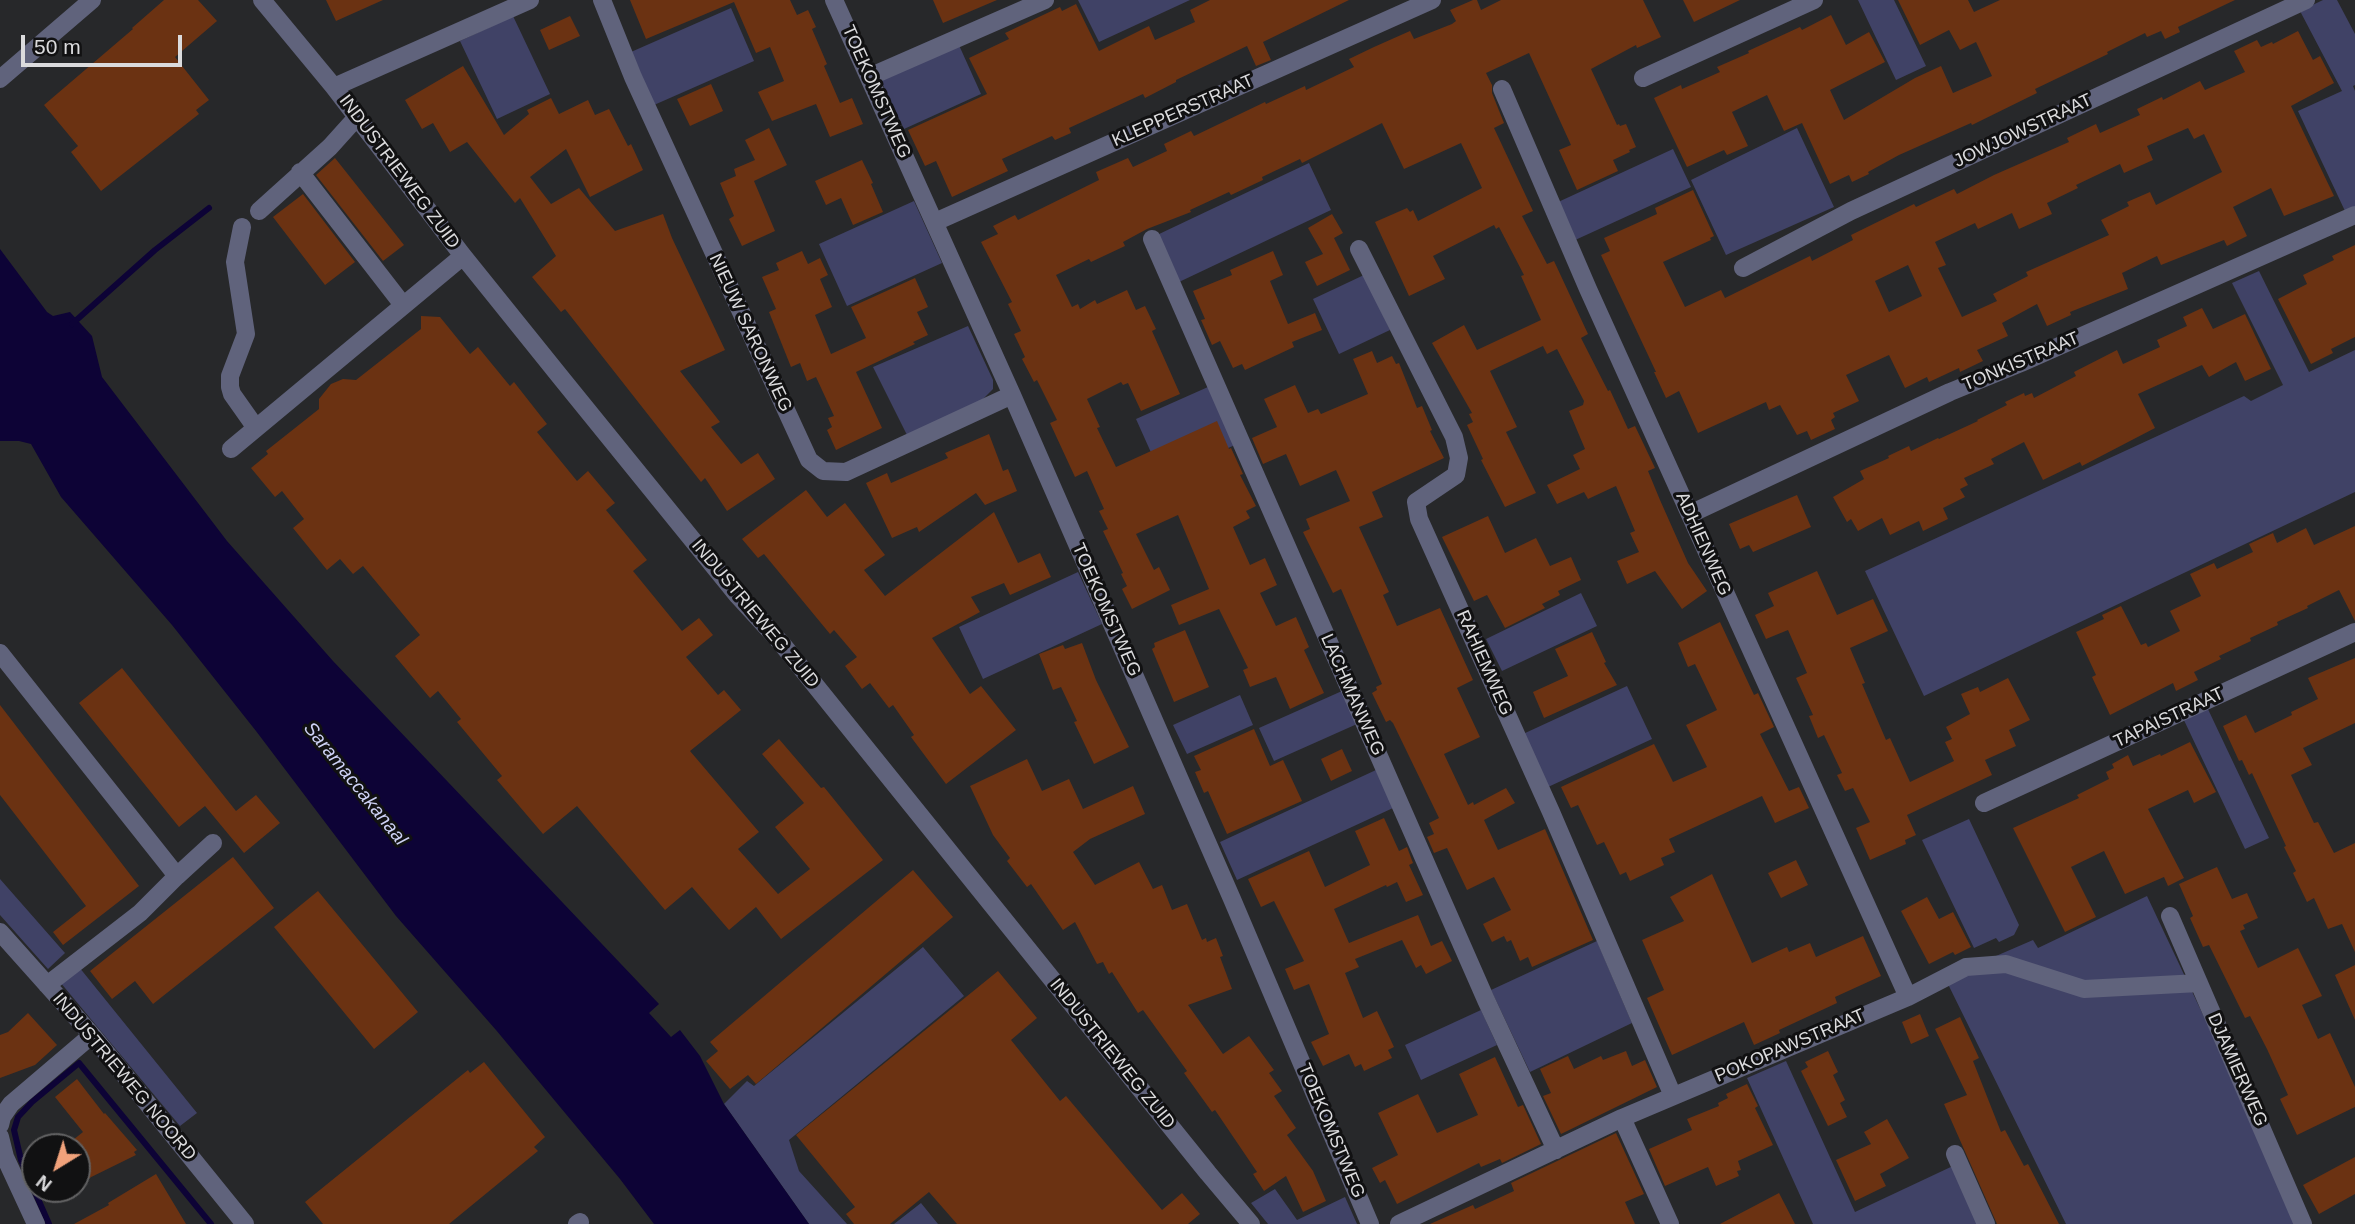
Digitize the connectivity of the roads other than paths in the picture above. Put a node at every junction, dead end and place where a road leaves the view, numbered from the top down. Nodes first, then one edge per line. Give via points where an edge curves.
1 (92, 0) edge
2 (262, 0) edge
3 (530, 0) edge
4 (601, 0) edge
5 (835, 0) edge
6 (1045, 0) edge
7 (1432, 0) edge
8 (1814, 0) edge
9 (2306, 0) edge
10 (869, 77) junction
11 (1643, 78) dead end
12 (0, 79) edge
13 (334, 87) junction
14 (1502, 89) dead end
15 (357, 117) junction
16 (300, 173) junction
17 (259, 211) dead end
18 (2355, 215) edge
19 (934, 222) junction
20 (242, 227) dead end
21 (1152, 239) dead end
22 (1359, 250) dead end
23 (463, 256) junction
24 (1743, 268) dead end
25 (403, 305) junction
26 (1012, 395) junction
27 (256, 428) junction
28 (231, 449) dead end
29 (1690, 514) junction
30 (2355, 632) edge
31 (0, 653) edge
32 (1984, 803) dead end
33 (213, 843) dead end
34 (177, 876) junction
35 (2170, 916) dead end
36 (0, 932) edge
37 (2199, 982) junction
38 (47, 985) junction
39 (1908, 997) junction
40 (92, 1035) junction
41 (1673, 1096) junction
42 (1622, 1118) junction
43 (0, 1125) edge
44 (0, 1137) edge
45 (1556, 1150) junction
46 (1955, 1154) dead end
47 (36, 1224) edge
48 (246, 1224) edge
49 (1251, 1224) edge
50 (1370, 1224) edge
51 (1399, 1224) edge
52 (1670, 1224) edge
53 (1986, 1224) edge
54 (2303, 1224) edge

1 - 12 street
2 - 13 street, INDUSTRIEWEG ZUID
3 - 13 street
4 - 26 street, NIEUW SARONWEG via 809,460 823,471 846,472
5 - 10 street, TOEKOMSTWEG
6 - 10 street
7 - 19 street, KLEPPERSTRAAT
8 - 11 street
9 - 24 street, JOWJOWSTRAAT via 1851,211
10 - 19 street, TOEKOMSTWEG
13 - 15 street, INDUSTRIEWEG ZUID
14 - 29 street, ADHIENWEG
15 - 16 street
15 - 23 street, INDUSTRIEWEG ZUID
16 - 17 street
16 - 25 street
18 - 29 street, TONKISTRAAT via 1950,392
19 - 26 street, TOEKOMSTWEG
20 - 27 street via 235,262 246,334 230,387
21 - 45 street, LACHMANWEG
22 - 41 street, RAHIEMWEG via 1454,437 1459,458 1456,475 1416,502 1419,519
23 - 25 street
23 - 49 street, INDUSTRIEWEG ZUID
25 - 27 street
26 - 50 street, TOEKOMSTWEG
27 - 28 street
29 - 39 street, ADHIENWEG
30 - 32 street, TAPAISTRAAT
31 - 34 street
33 - 34 street
34 - 38 street via 140,913
35 - 37 street, DJAMIERWEG
36 - 38 street, INDUSTRIEWEG NOORD
37 - 39 street, POKOPAWSTRAAT via 2084,989 2006,964 1966,967
37 - 54 street, DJAMIERWEG
38 - 40 street, INDUSTRIEWEG NOORD
39 - 41 street, POKOPAWSTRAAT
40 - 43 street via 11,1104
40 - 48 street, INDUSTRIEWEG NOORD
41 - 42 street, POKOPAWSTRAAT
42 - 45 street, POKOPAWSTRAAT
42 - 52 street
44 - 47 street
45 - 51 street, POKOPAWSTRAAT
46 - 53 street

